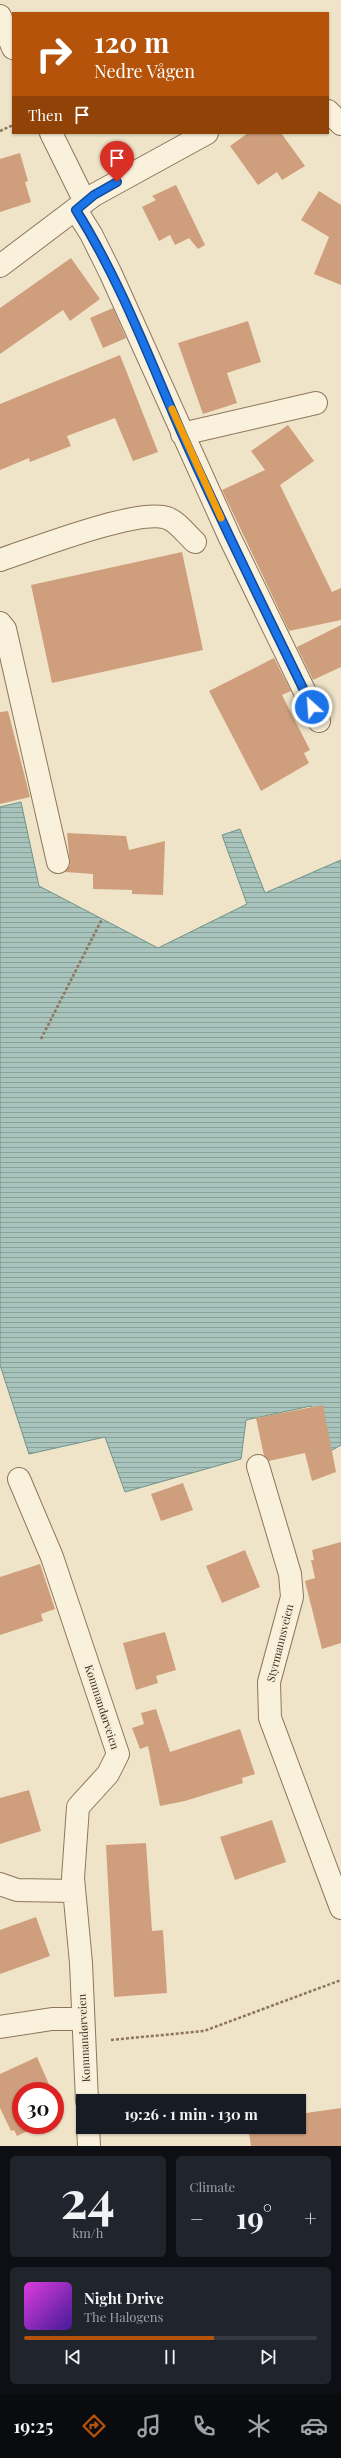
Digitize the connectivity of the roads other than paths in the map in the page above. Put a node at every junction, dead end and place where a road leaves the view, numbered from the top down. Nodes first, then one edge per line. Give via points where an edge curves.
1 (0, 16) edge
2 (12, 46) edge
3 (329, 112) edge
4 (341, 124) edge
5 (51, 134) edge
6 (205, 134) edge
7 (80, 206) junction
8 (0, 266) edge
9 (316, 403) dead end
10 (182, 434) junction
11 (194, 542) dead end
12 (0, 560) edge
13 (0, 623) edge
14 (319, 721) dead end
15 (58, 862) dead end
16 (258, 1466) dead end
17 (19, 1479) dead end
18 (0, 1884) edge
19 (74, 1891) junction
20 (341, 1908) edge
21 (82, 2019) junction
22 (0, 2027) edge
23 (87, 2094) edge
24 (88, 2134) edge
25 (89, 2146) edge

1 - 2 street
3 - 4 street
5 - 7 street
6 - 7 street via 94,195
7 - 8 street
7 - 10 street via 135,324
9 - 10 street
10 - 14 street
11 - 12 street via 169,518 157,516 108,524
13 - 15 street via 5,629
16 - 20 street, Styrmannsveien via 290,1574 292,1597 269,1682 270,1718
17 - 19 street, Kommandørveien via 52,1557 118,1754 108,1774 78,1807
18 - 19 street via 17,1890
19 - 21 street, Kommandørveien via 81,1963
21 - 22 street via 52,2019
21 - 23 street, Kommandørveien
24 - 25 street

